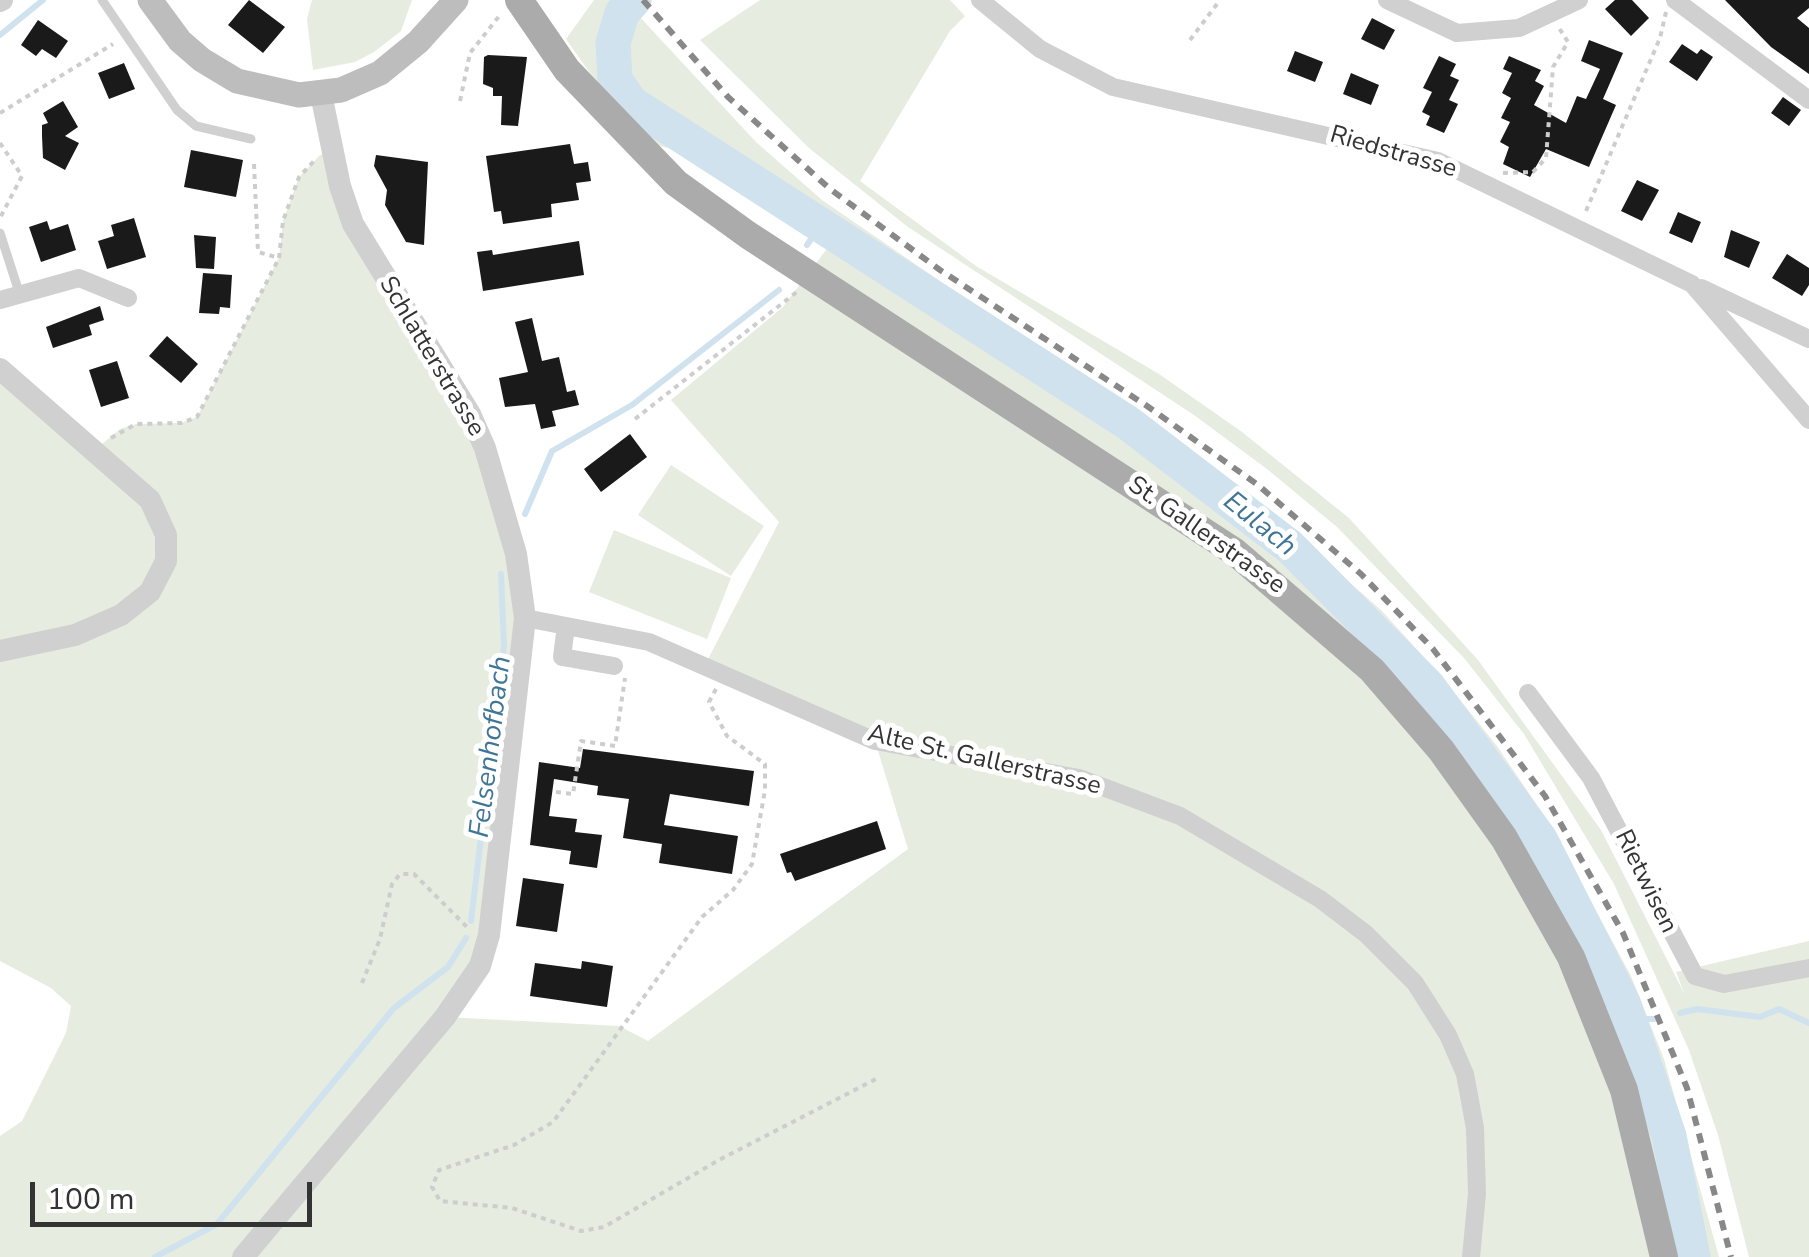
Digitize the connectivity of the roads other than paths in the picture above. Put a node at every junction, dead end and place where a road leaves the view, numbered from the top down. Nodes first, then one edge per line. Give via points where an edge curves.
1 (102, 0) edge
2 (150, 0) edge
3 (456, 0) edge
4 (980, 0) edge
5 (1387, 0) edge
6 (1578, 0) edge
7 (1674, 0) edge
8 (512, 4) edge
9 (321, 94) junction
10 (1809, 100) edge
11 (251, 139) dead end
12 (0, 233) edge
13 (1692, 284) junction
14 (19, 292) junction
15 (128, 298) dead end
16 (0, 300) edge
17 (1809, 339) edge
18 (0, 369) edge
19 (1809, 420) edge
20 (526, 618) junction
21 (566, 626) junction
22 (0, 652) edge
23 (614, 666) dead end
24 (1528, 693) dead end
25 (1809, 968) edge
26 (243, 1257) edge
27 (1471, 1257) edge
28 (1664, 1257) edge

1 - 11 lane via 162,91 196,126
2 - 9 main road via 180,40 238,81
3 - 9 main road via 396,62 361,83
4 - 13 street, Riedstrasse via 1040,50 1113,87 1438,161
5 - 6 street via 1457,33 1519,28
7 - 10 street
8 - 28 main road, St. Gallerstrasse via 641,151 712,210 1235,552 1327,628 1407,709 1504,838 1571,957 1624,1090
9 - 20 street, Schlatterstrasse via 353,224 485,448 516,554
12 - 14 lane
13 - 17 street
13 - 19 street, Riedstrasse
14 - 15 street via 79,278
14 - 16 street
18 - 22 street via 150,500 166,535 166,562 150,592 121,615 75,635
20 - 21 street, Alte St. Gallerstrasse
20 - 26 street, Schlatterstrasse via 480,966
21 - 23 street via 562,658
21 - 27 street, Alte St. Gallerstrasse via 648,642 875,741 1079,778 1180,816 1320,899 1416,983 1466,1074 1477,1194
24 - 25 street, Rietwisen via 1591,778 1695,976 1724,984

